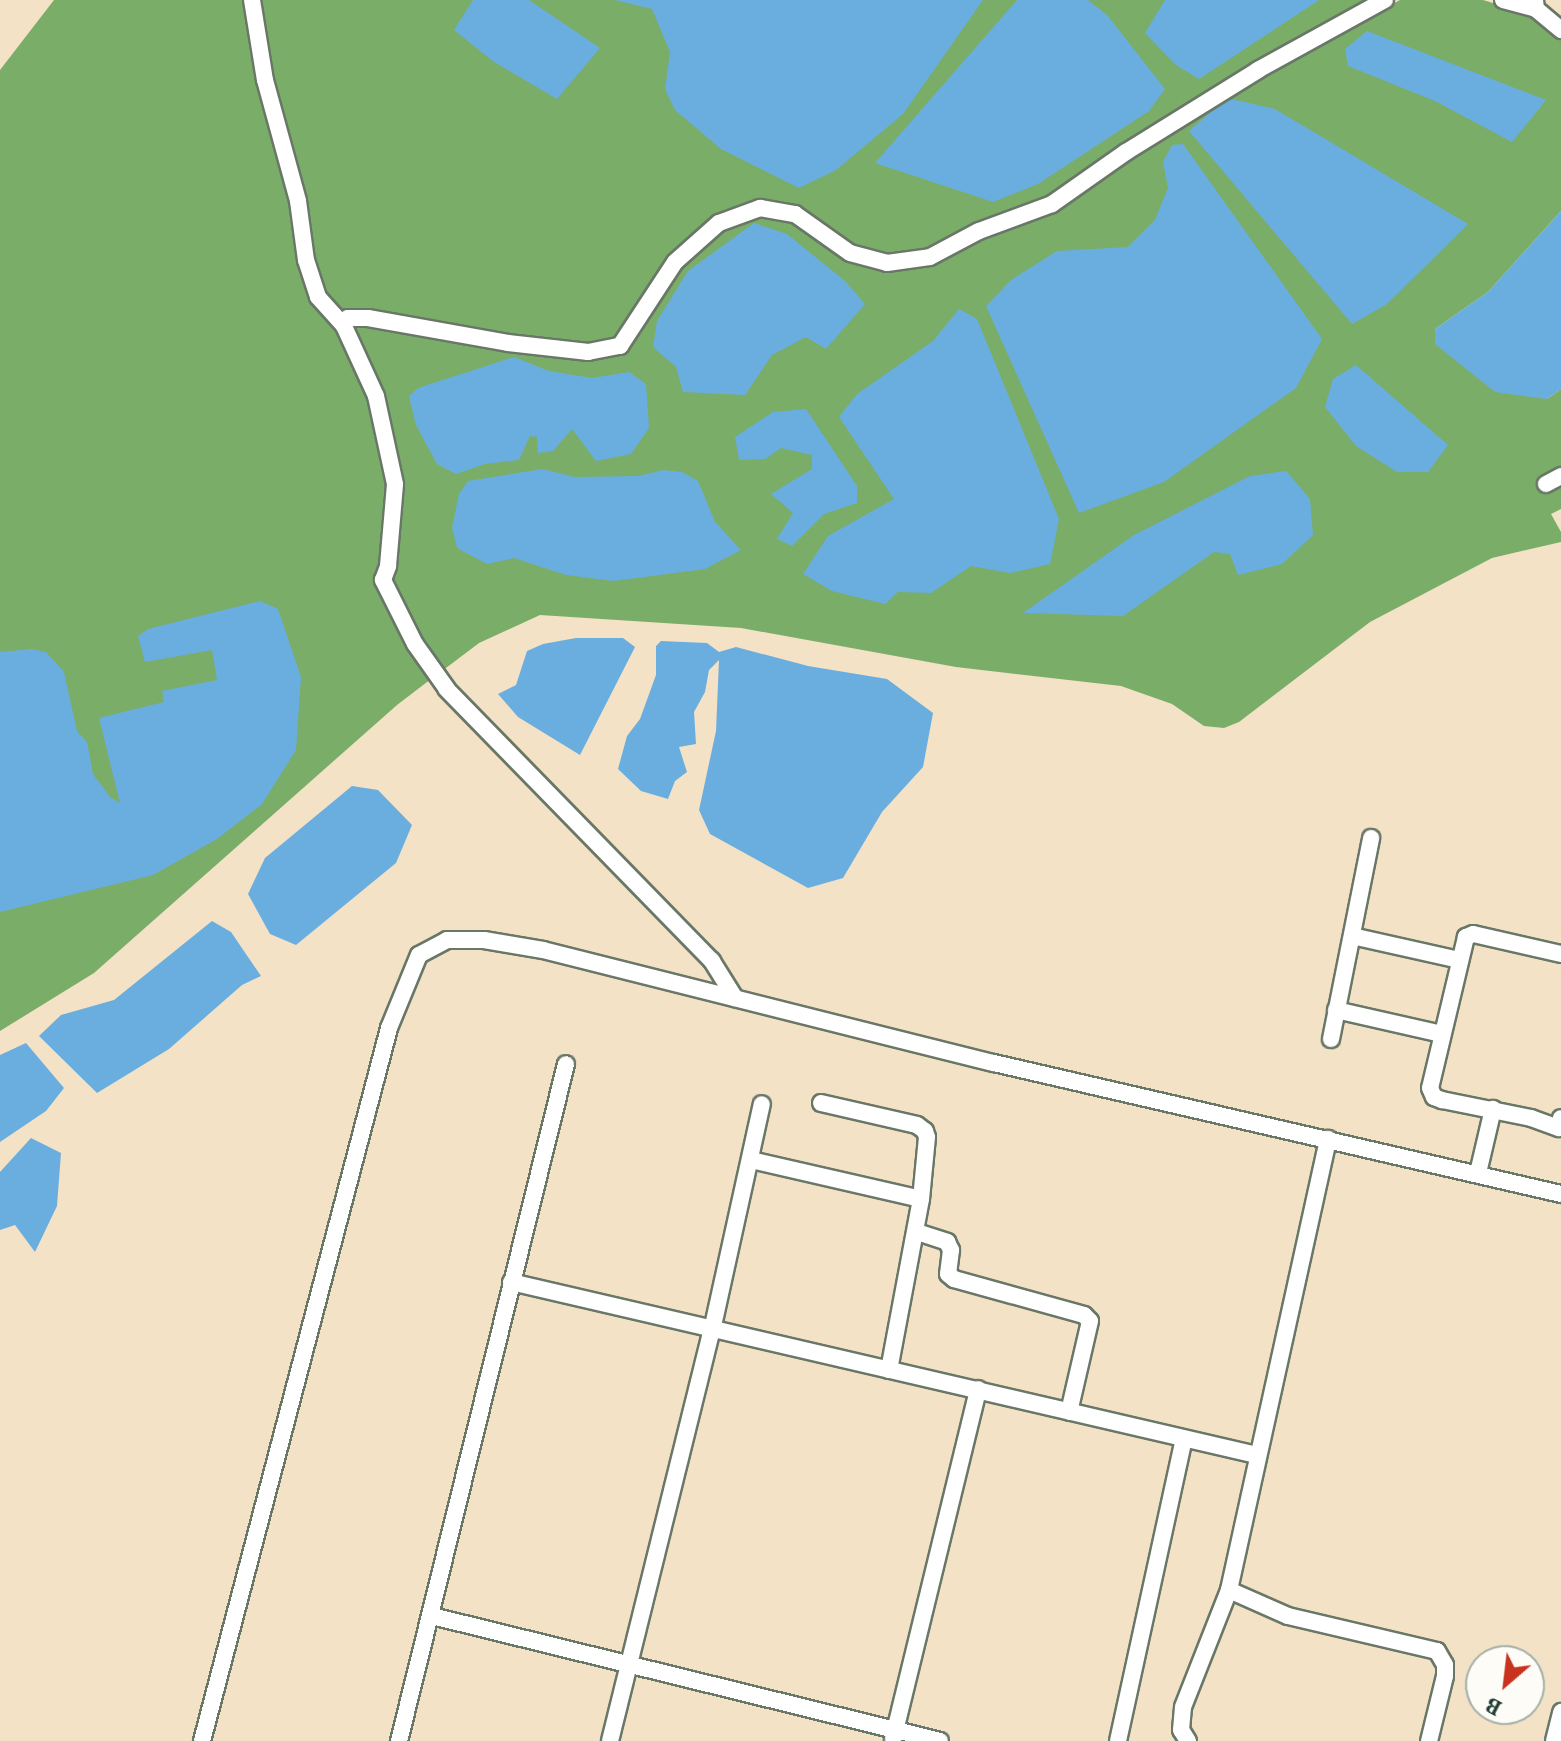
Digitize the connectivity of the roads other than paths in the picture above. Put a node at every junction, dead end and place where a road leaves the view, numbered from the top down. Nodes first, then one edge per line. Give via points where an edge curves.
1 (252, 0) edge
2 (1385, 0) edge
3 (1503, 0) edge
4 (1536, 5) edge
5 (1561, 30) edge
6 (344, 326) junction
7 (1371, 838) dead end
8 (1352, 936) junction
9 (1561, 954) edge
10 (1459, 960) junction
11 (735, 998) junction
12 (1336, 1010) junction
13 (1442, 1034) junction
14 (1331, 1039) dead end
15 (566, 1064) dead end
16 (821, 1103) dead end
17 (762, 1104) dead end
18 (1493, 1109) junction
19 (1560, 1126) edge
20 (1328, 1139) junction
21 (751, 1160) junction
22 (1478, 1173) junction
23 (1561, 1194) edge
24 (921, 1199) junction
25 (917, 1232) junction
26 (511, 1282) junction
27 (713, 1326) junction
28 (889, 1370) junction
29 (978, 1389) junction
30 (1069, 1412) junction
31 (1184, 1439) junction
32 (1257, 1455) junction
33 (1229, 1590) junction
34 (432, 1616) junction
35 (629, 1665) junction
36 (1561, 1712) edge
37 (894, 1736) edge
38 (202, 1741) edge
39 (399, 1741) edge
40 (610, 1741) edge
41 (940, 1741) edge
42 (1118, 1741) edge
43 (1188, 1741) edge
44 (1429, 1741) edge
45 (1554, 1741) edge

1 - 6 street via 265,80 298,201 306,260 318,297
2 - 6 street via 1258,70 1052,204 979,231 930,257 887,263 850,253 795,214 760,208 719,223 675,262 620,346 588,352 368,318 348,318
3 - 4 street
4 - 5 street
6 - 11 street via 371,383 395,484 383,580 415,644 447,689 712,961
7 - 8 street
8 - 10 street
8 - 12 street
9 - 10 street via 1473,934 1466,937
10 - 13 street
11 - 20 street
11 - 38 street via 484,940 447,940 419,955 389,1028
12 - 13 street
12 - 14 street
13 - 18 street via 1430,1088 1434,1097
15 - 26 street
16 - 24 street via 925,1131
17 - 21 street
18 - 19 street
18 - 22 street
20 - 22 street
20 - 32 street
21 - 24 street
21 - 27 street
22 - 23 street
24 - 25 street
25 - 28 street
25 - 30 street via 947,1242 948,1274 954,1279 1090,1321
26 - 27 street
26 - 34 street
27 - 28 street
27 - 35 street
28 - 29 street
29 - 30 street
29 - 37 street
30 - 31 street
31 - 32 street
31 - 42 street
32 - 33 street
33 - 43 street via 1183,1707 1181,1730
33 - 44 street via 1288,1616 1437,1651 1445,1676
34 - 35 street
34 - 39 street
35 - 37 street
35 - 40 street
36 - 45 street
37 - 41 street

